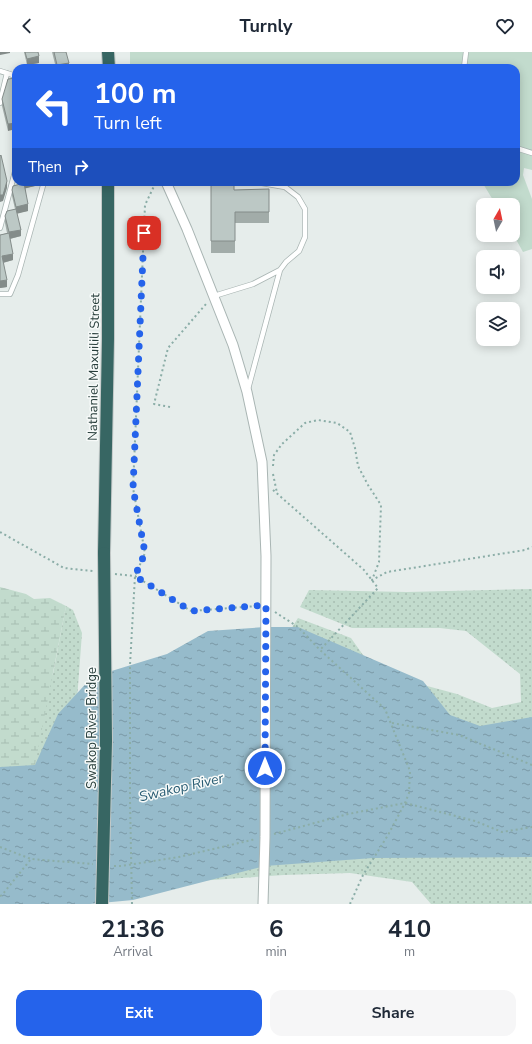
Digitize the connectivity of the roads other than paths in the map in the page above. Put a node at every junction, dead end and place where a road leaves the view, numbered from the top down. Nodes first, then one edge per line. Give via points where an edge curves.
1 (108, 52) edge
2 (466, 52) edge
3 (108, 64) edge
4 (464, 64) edge
5 (0, 71) edge
6 (8, 73) junction
7 (12, 74) edge
8 (0, 103) edge
9 (520, 149) edge
10 (532, 153) edge
11 (12, 183) edge
12 (43, 186) edge
13 (108, 186) edge
14 (168, 186) edge
15 (279, 186) edge
16 (0, 228) edge
17 (280, 270) junction
18 (0, 294) edge
19 (214, 296) junction
20 (247, 392) junction
21 (104, 553) joint
22 (102, 904) edge
23 (263, 904) edge

1 - 3 highway
2 - 4 lane
5 - 6 lane
6 - 7 lane
6 - 8 lane
9 - 10 lane
11 - 16 lane
12 - 18 lane via 18,275 10,294
13 - 21 highway, Nathaniel Maxuilili Street
14 - 19 street
15 - 17 lane via 298,196 306,209 306,237 299,251
17 - 19 lane via 253,284
17 - 20 lane
19 - 20 street via 233,345
20 - 23 street via 262,462 266,556
21 - 22 highway, Swakop River Bridge, bridge via 106,740

